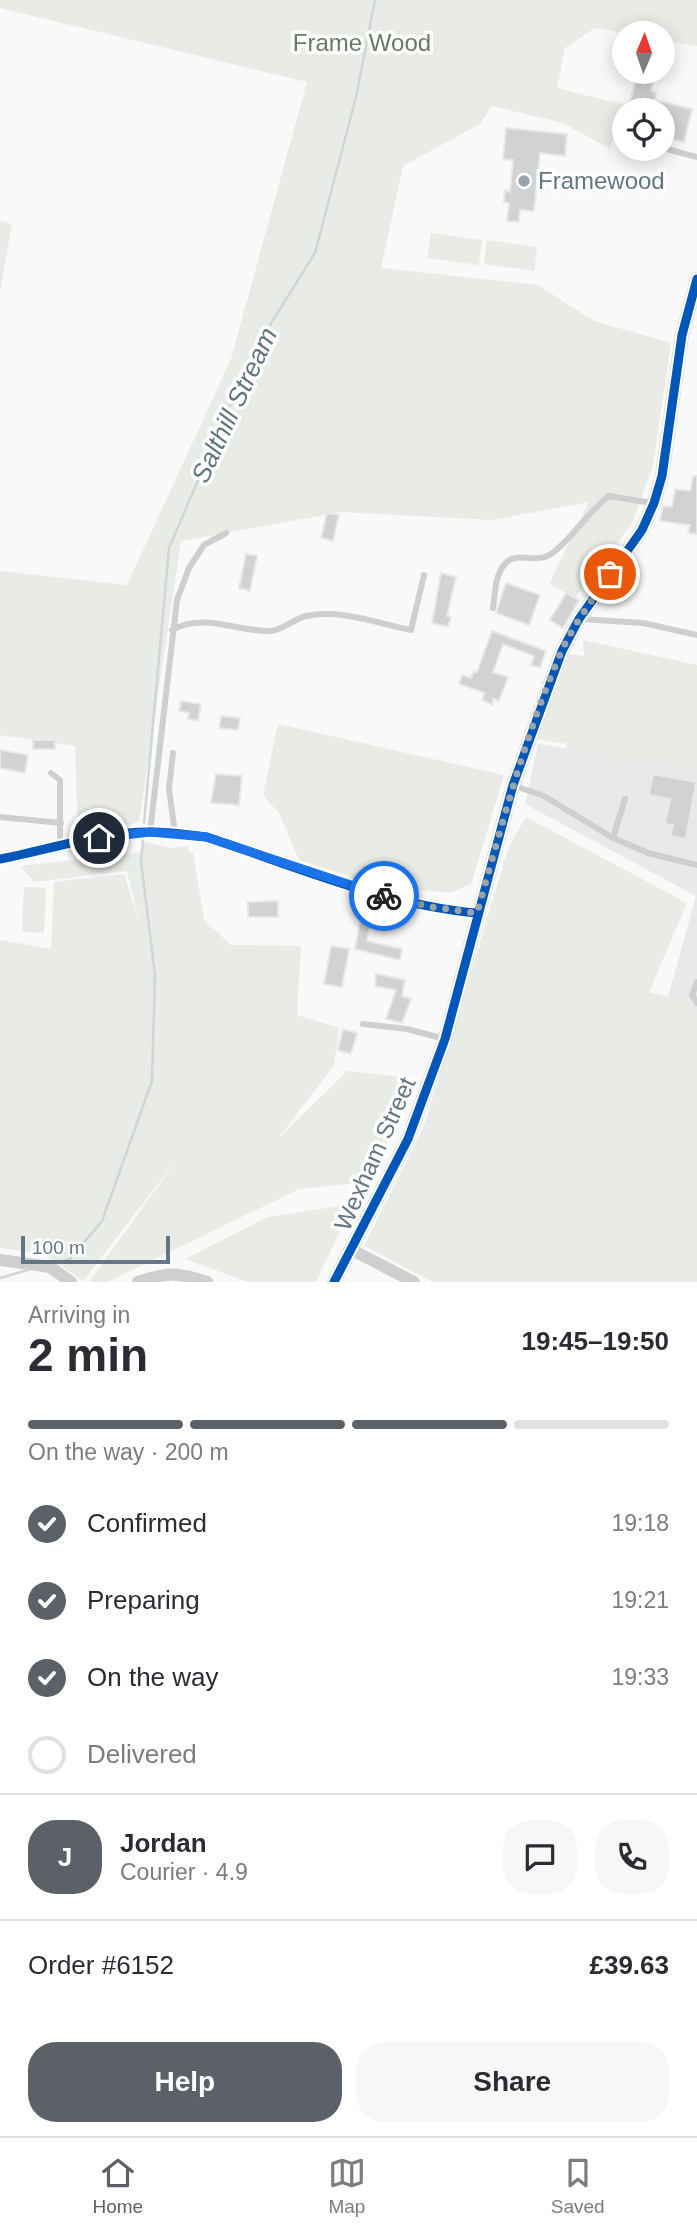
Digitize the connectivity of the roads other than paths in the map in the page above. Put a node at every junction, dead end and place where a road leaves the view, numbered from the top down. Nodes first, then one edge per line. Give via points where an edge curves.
1 (675, 151) edge
2 (697, 156) edge
3 (697, 279) edge
4 (693, 313) edge
5 (654, 503) junction
6 (226, 533) dead end
7 (424, 575) dead end
8 (493, 608) dead end
9 (579, 619) junction
10 (172, 631) junction
11 (697, 635) edge
12 (173, 753) dead end
13 (51, 773) dead end
14 (513, 785) junction
15 (625, 799) dead end
16 (0, 817) edge
17 (61, 823) junction
18 (150, 832) junction
19 (175, 833) junction
20 (613, 838) junction
21 (60, 847) junction
22 (0, 859) edge
23 (697, 865) edge
24 (477, 913) junction
25 (697, 982) edge
26 (697, 1003) edge
27 (363, 1024) dead end
28 (444, 1039) junction
29 (352, 1250) junction
30 (0, 1260) edge
31 (71, 1282) edge
32 (138, 1282) edge
33 (207, 1282) edge
34 (334, 1282) edge
35 (414, 1282) edge

1 - 2 lane
3 - 4 street, Wexham Street
4 - 5 street, Wexham Street via 682,334
5 - 8 lane via 609,496 554,552 543,558 511,558 498,574
5 - 9 street, Wexham Street via 642,530
6 - 10 lane via 204,545 189,568
7 - 10 lane via 411,630 325,614 303,617 274,631 210,622 182,624
9 - 11 lane via 643,623
9 - 14 street, Wexham Street via 562,651
10 - 18 lane
12 - 19 lane via 169,789
13 - 17 lane via 60,780
14 - 20 lane via 544,796
14 - 24 street, Wexham Street
15 - 20 lane
16 - 17 lane
17 - 21 lane
18 - 19 street
18 - 21 street
19 - 24 street via 206,837 392,898
20 - 23 lane via 648,853
21 - 22 street
24 - 28 street, Wexham Street
25 - 26 lane via 692,990
27 - 28 lane
28 - 29 street, Wexham Street via 408,1139
29 - 34 street, Wexham Street
29 - 35 street
30 - 31 street via 50,1267
32 - 33 street via 164,1273

